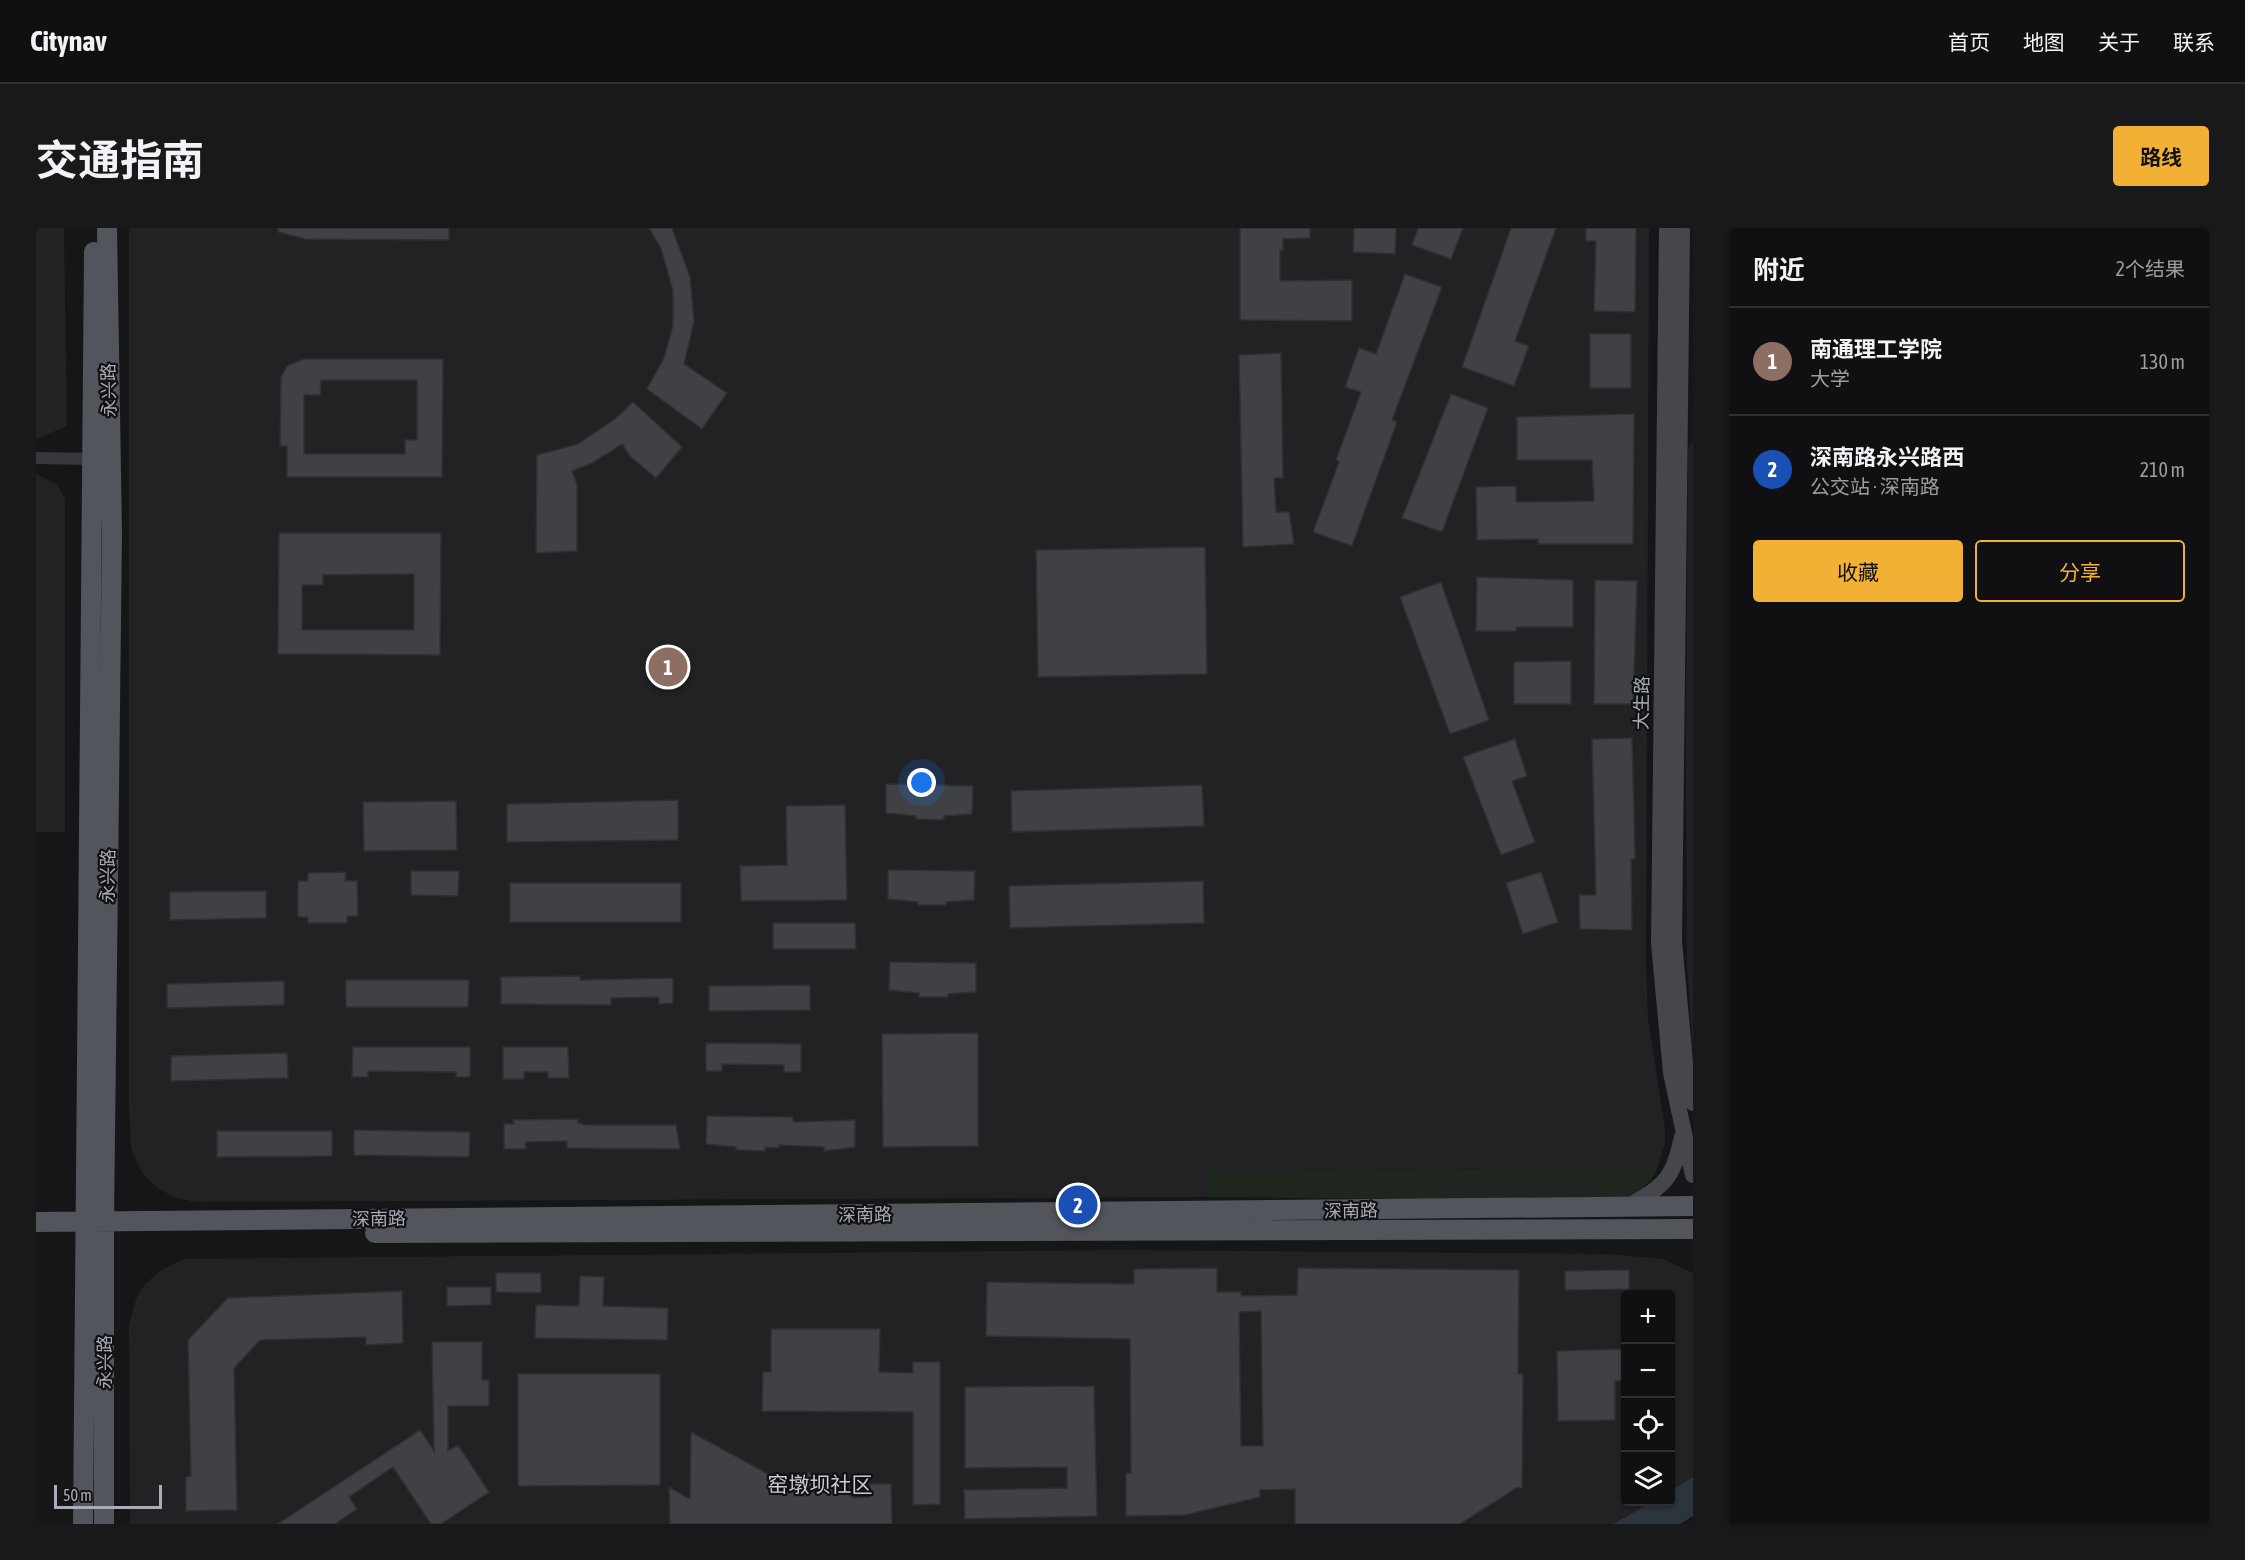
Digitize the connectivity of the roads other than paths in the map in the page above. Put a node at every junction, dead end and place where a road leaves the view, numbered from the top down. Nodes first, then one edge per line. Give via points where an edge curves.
1 (94, 228) edge
2 (107, 228) edge
3 (1667, 228) edge
4 (1682, 228) edge
5 (1680, 410) edge
6 (36, 458) edge
7 (101, 460) junction
8 (1693, 1103) edge
9 (1683, 1134) junction
10 (1693, 1175) edge
11 (1693, 1206) edge
12 (1624, 1208) junction
13 (36, 1222) edge
14 (95, 1228) junction
15 (1693, 1228) edge
16 (36, 1234) edge
17 (83, 1524) edge
18 (104, 1524) edge

1 - 7 main road, 永兴路
2 - 7 main road, 永兴路
3 - 5 street, 大生路
4 - 5 street, 大生路
5 - 8 street, 大生路 via 1674,941 1686,1073
5 - 9 street, 大生路 via 1659,943 1671,1074
6 - 7 street
7 - 14 main road, 永兴路 via 112,534
9 - 10 street, 大生路
9 - 12 street via 1674,1168 1658,1189
11 - 12 main road, 深南路
12 - 14 main road, 深南路
13 - 14 main road, 深南路
14 - 15 main road, 深南路
14 - 16 main road, 深南路
14 - 17 main road, 永兴路
14 - 18 main road, 永兴路

